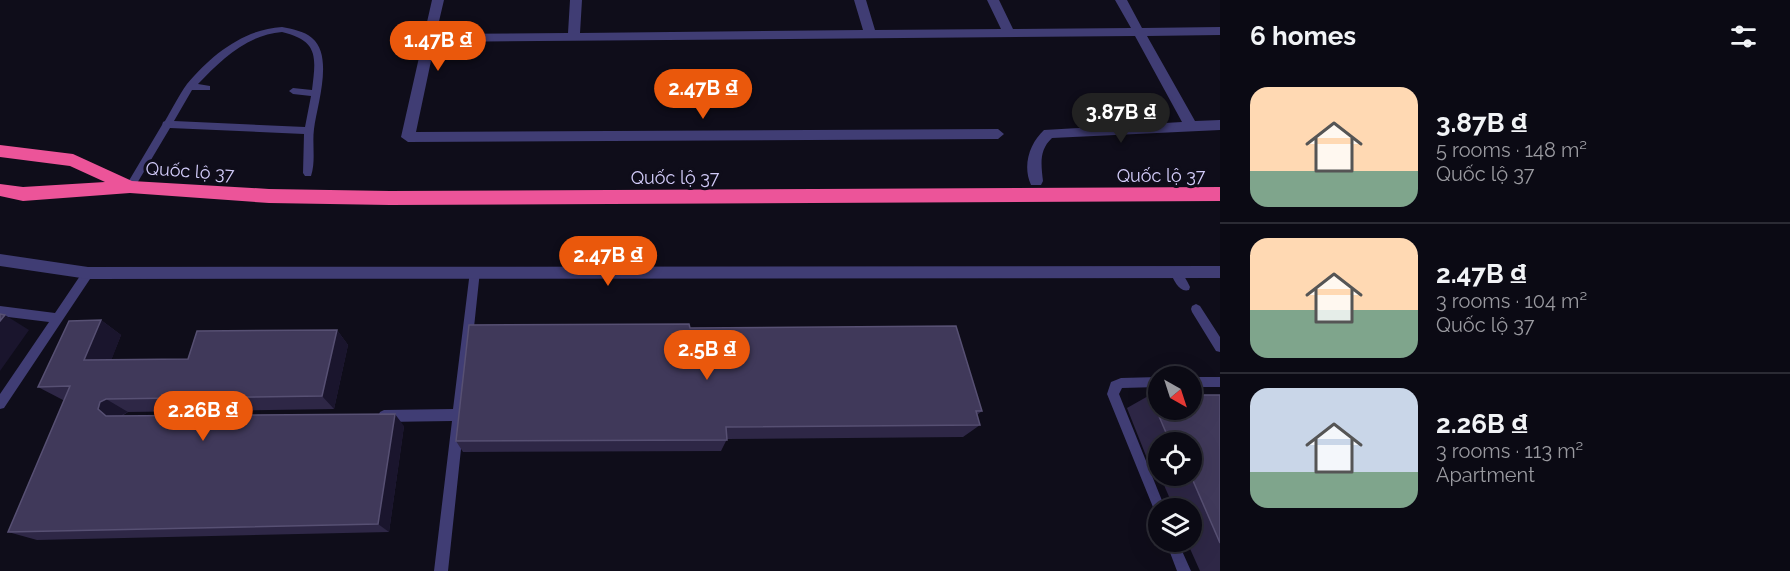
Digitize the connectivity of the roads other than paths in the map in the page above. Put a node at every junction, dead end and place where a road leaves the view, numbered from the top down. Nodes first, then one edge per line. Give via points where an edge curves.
1 (438, 0) edge
2 (576, 0) edge
3 (860, 0) edge
4 (993, 0) edge
5 (1121, 0) edge
6 (1220, 31) edge
7 (1138, 32) junction
8 (1009, 33) junction
9 (870, 34) junction
10 (574, 36) junction
11 (430, 38) junction
12 (190, 87) junction
13 (207, 88) dead end
14 (293, 91) dead end
15 (316, 94) junction
16 (166, 124) junction
17 (1220, 125) edge
18 (1191, 126) junction
19 (309, 131) junction
20 (998, 134) dead end
21 (0, 151) edge
22 (308, 173) dead end
23 (1036, 181) dead end
24 (130, 187) junction
25 (0, 190) edge
26 (1220, 194) edge
27 (0, 260) edge
28 (475, 271) junction
29 (1175, 272) junction
30 (1220, 272) edge
31 (88, 273) junction
32 (1185, 287) dead end
33 (1196, 309) dead end
34 (0, 310) edge
35 (57, 318) junction
36 (1220, 347) edge
37 (1148, 382) edge
38 (1202, 382) edge
39 (1220, 382) edge
40 (0, 404) edge
41 (459, 415) junction
42 (376, 416) edge
43 (1155, 498) edge
44 (1176, 552) edge
45 (441, 571) edge
46 (1184, 571) edge

1 - 11 street
2 - 10 street
3 - 9 street
4 - 8 street
5 - 7 street
6 - 7 street
7 - 8 street
7 - 18 street
8 - 9 street
9 - 10 street
10 - 11 street
11 - 20 street via 408,137
12 - 13 lane
12 - 15 lane via 226,50 252,36 277,29 309,38 317,52
12 - 16 lane
14 - 15 lane
15 - 19 lane
16 - 19 lane
16 - 24 lane
17 - 18 street
18 - 23 street via 1049,133 1037,145 1034,155
19 - 22 lane
21 - 24 highway, Quốc lộ 37 via 73,160
24 - 25 highway, Quốc lộ 37 via 23,194
24 - 26 highway, Quốc lộ 37 via 269,196 390,198
27 - 31 street
28 - 29 street
28 - 31 street
28 - 41 lane
29 - 30 street
29 - 32 lane
31 - 35 lane
33 - 36 lane
34 - 35 lane
35 - 40 lane
37 - 43 lane via 1121,383 1115,386 1113,394
38 - 39 lane
41 - 42 lane
41 - 45 lane
44 - 46 lane

